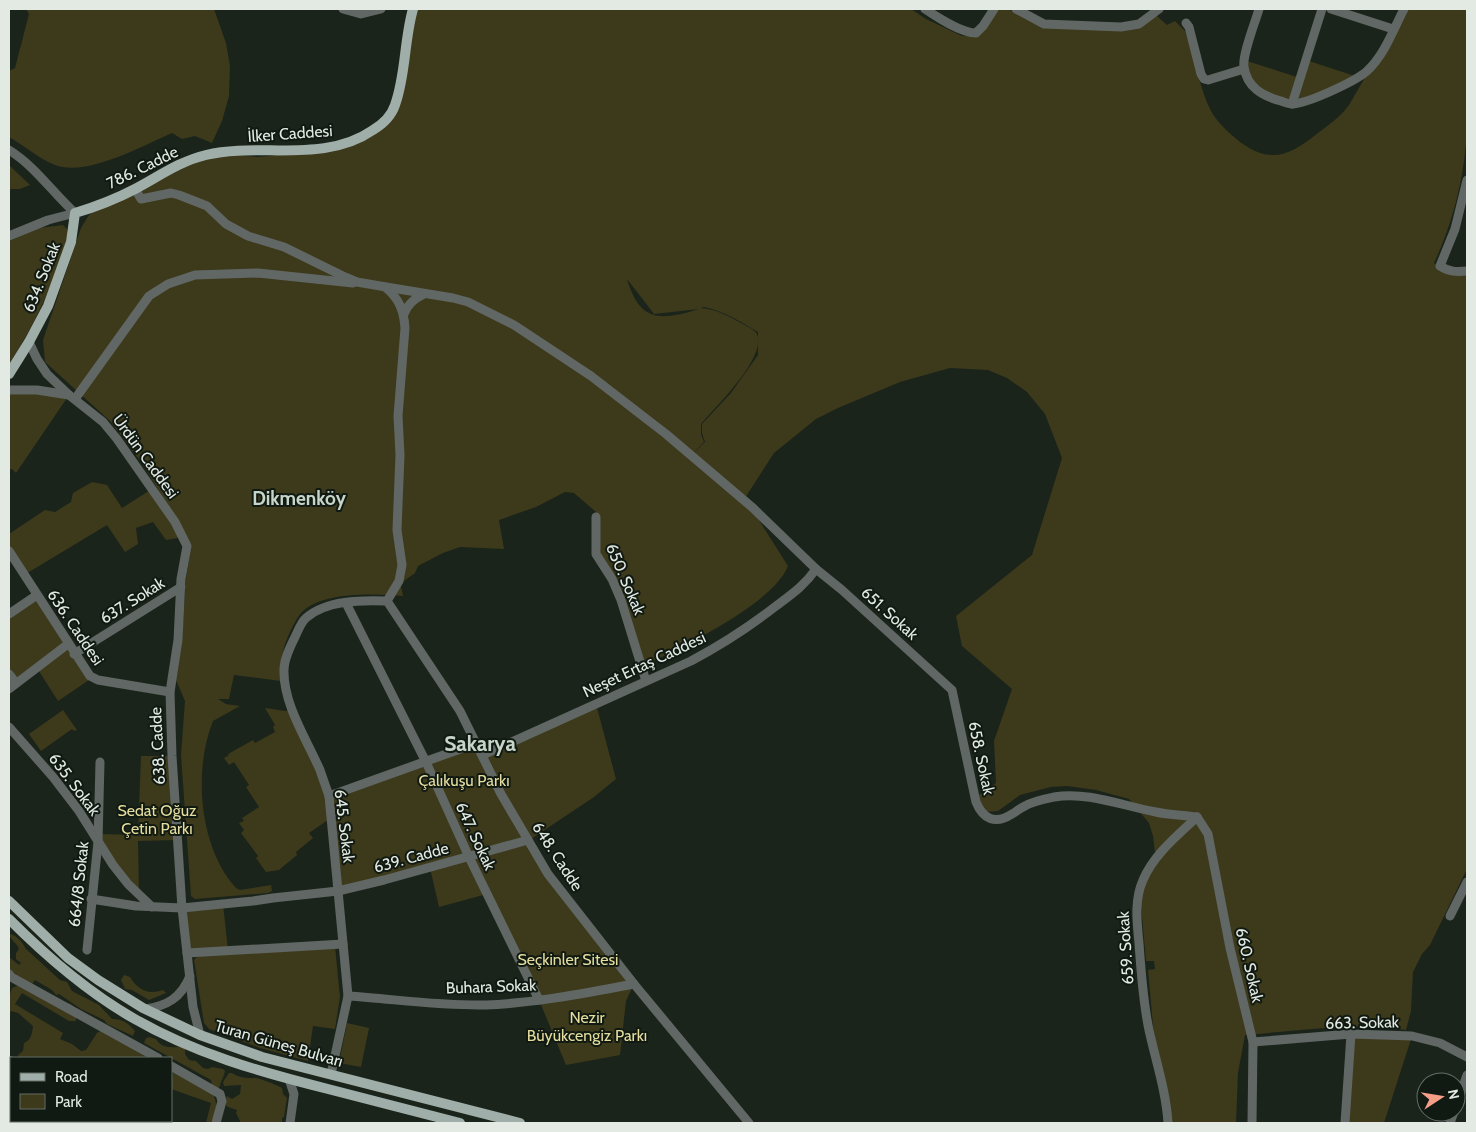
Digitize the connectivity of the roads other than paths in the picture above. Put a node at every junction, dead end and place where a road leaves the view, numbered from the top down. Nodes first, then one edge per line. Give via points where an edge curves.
1 (343, 9) edge
2 (381, 9) edge
3 (413, 9) edge
4 (925, 9) edge
5 (994, 9) edge
6 (1016, 9) edge
7 (1159, 9) edge
8 (1259, 9) edge
9 (1322, 9) edge
10 (1331, 9) edge
11 (1404, 9) edge
12 (1186, 23) dead end
13 (1393, 30) junction
14 (1244, 69) junction
15 (1292, 104) junction
16 (9, 150) edge
17 (224, 152) joint
18 (1467, 180) edge
19 (135, 189) junction
20 (75, 213) junction
21 (9, 236) edge
22 (1467, 271) edge
23 (386, 287) junction
24 (424, 294) junction
25 (404, 314) junction
26 (29, 342) junction
27 (9, 374) edge
28 (9, 390) edge
29 (72, 397) junction
30 (596, 517) dead end
31 (187, 546) joint
32 (9, 550) edge
33 (816, 569) junction
34 (181, 587) junction
35 (37, 595) junction
36 (387, 601) junction
37 (346, 603) junction
38 (9, 614) edge
39 (68, 644) junction
40 (74, 654) junction
41 (9, 674) edge
42 (646, 681) junction
43 (12, 686) edge
44 (952, 690) joint
45 (170, 692) junction
46 (9, 727) edge
47 (476, 743) junction
48 (482, 755) junction
49 (100, 762) dead end
50 (426, 762) junction
51 (329, 796) junction
52 (1197, 817) junction
53 (528, 840) junction
54 (98, 842) junction
55 (469, 857) junction
56 (1467, 882) edge
57 (338, 891) junction
58 (91, 899) junction
59 (9, 901) edge
60 (152, 907) junction
61 (182, 908) junction
62 (1450, 916) dead end
63 (9, 919) edge
64 (343, 944) junction
65 (87, 950) dead end
66 (187, 953) junction
67 (190, 976) junction
68 (10, 978) edge
69 (634, 984) junction
70 (348, 996) junction
71 (539, 1000) junction
72 (145, 1009) junction
73 (1351, 1034) junction
74 (200, 1035) junction
75 (1254, 1042) junction
76 (156, 1057) edge
77 (1467, 1057) edge
78 (172, 1067) edge
79 (331, 1074) junction
80 (289, 1079) junction
81 (308, 1084) junction
82 (293, 1109) junction
83 (216, 1123) edge
84 (290, 1123) edge
85 (460, 1123) edge
86 (520, 1123) edge
87 (750, 1123) edge
88 (1168, 1123) edge
89 (1252, 1123) edge
90 (1345, 1123) edge

1 - 2 street via 361,14
3 - 17 main road, İlker Caddesi via 398,96 391,114 378,127 361,137 331,147
4 - 5 street via 970,33 976,33
6 - 7 street via 1044,24 1120,27 1139,24
8 - 14 street
9 - 15 street
10 - 13 street
11 - 13 street
12 - 14 street via 1204,79
13 - 15 street via 1366,72 1348,84
14 - 15 street via 1250,83 1262,95
16 - 20 street via 24,159
17 - 19 main road, 786. Cadde via 182,163
18 - 22 street via 1440,266 1455,272
19 - 20 main road, 786. Cadde
19 - 23 street via 141,199 170,193 198,202 248,236 284,247 357,282
20 - 21 street
20 - 26 main road, 634. Sokak via 71,242 48,306
23 - 24 street, 651. Sokak
23 - 25 street
23 - 29 street via 258,272 195,276 168,284 149,296
24 - 25 street via 413,300
24 - 33 street, 651. Sokak via 468,302 489,311 591,376 753,508
25 - 36 street via 398,416 397,530 402,565 399,581
26 - 27 main road, 634. Sokak
26 - 29 street via 41,366
28 - 29 street, Ürdün Caddesi via 44,390
29 - 31 street, Ürdün Caddesi via 103,422 117,439
30 - 42 street, 650. Sokak via 596,554 621,600
31 - 34 street, 638. Cadde
32 - 35 street, 636. Caddesi
33 - 42 street, Neşet Ertaş Caddesi via 808,581 740,633
33 - 44 street, 651. Sokak
34 - 40 street, 637. Sokak
34 - 45 street, 638. Cadde via 178,640
35 - 38 street
35 - 39 street, 636. Caddesi
36 - 37 street, 645. Sokak
36 - 47 street, 648. Cadde via 460,711
37 - 50 street, 647. Sokak
37 - 51 street, 645. Sokak via 322,608 304,619 287,654 284,669 288,696
39 - 40 street, 636. Caddesi
39 - 43 street
40 - 45 street, 636. Caddesi via 96,680
41 - 43 street
42 - 48 street, Neşet Ertaş Caddesi
44 - 52 street, 658. Sokak via 976,802 986,817 992,820 1003,818 1024,806 1071,796
45 - 61 street, 638. Cadde
46 - 54 street, 635. Sokak via 54,777
47 - 48 street, 648. Cadde
47 - 50 street
48 - 53 street, 648. Cadde
49 - 54 street, 664/8 Sokak
50 - 51 street
50 - 55 street, 647. Sokak
51 - 57 street, 645. Sokak
52 - 75 street, 660. Sokak via 1208,834 1230,948
52 - 88 street, 659. Sokak via 1152,863 1138,897 1142,985 1148,1028 1164,1088
53 - 55 street, 639. Cadde
53 - 69 street, 648. Cadde via 548,874
54 - 58 street, 664/8 Sokak
54 - 60 street, 635. Sokak via 113,866
55 - 57 street, 639. Cadde
55 - 71 street, 647. Sokak
56 - 62 street
57 - 61 street, 639. Cadde
57 - 64 street, 645. Sokak
58 - 60 street, 639. Cadde
58 - 65 street, 664/8 Sokak
59 - 72 main road, Turan Güneş Bulvarı via 68,958
60 - 61 street, 639. Cadde
61 - 66 street, 638. Cadde
63 - 80 main road, Turan Güneş Bulvarı via 74,979 132,1018 199,1050
64 - 66 street
64 - 70 street, 645. Sokak
66 - 67 street, 638. Cadde
67 - 72 street via 173,1000
67 - 74 street, 638. Cadde
68 - 76 street
69 - 71 street, Buhara Sokak
69 - 87 street, 648. Cadde
70 - 71 street, Buhara Sokak via 463,1005
70 - 79 street, 645. Sokak
72 - 74 main road, Turan Güneş Bulvarı
73 - 75 street, 663. Sokak
73 - 77 street, 663. Sokak via 1423,1038
73 - 90 street
74 - 79 main road, Turan Güneş Bulvarı via 262,1057
75 - 89 street, 660. Sokak
78 - 83 street via 220,1094 222,1101
79 - 86 main road, Turan Güneş Bulvarı
80 - 81 main road, Turan Güneş Bulvarı
80 - 82 street via 294,1090
81 - 82 street via 299,1092
81 - 85 main road, Turan Güneş Bulvarı
82 - 84 street

